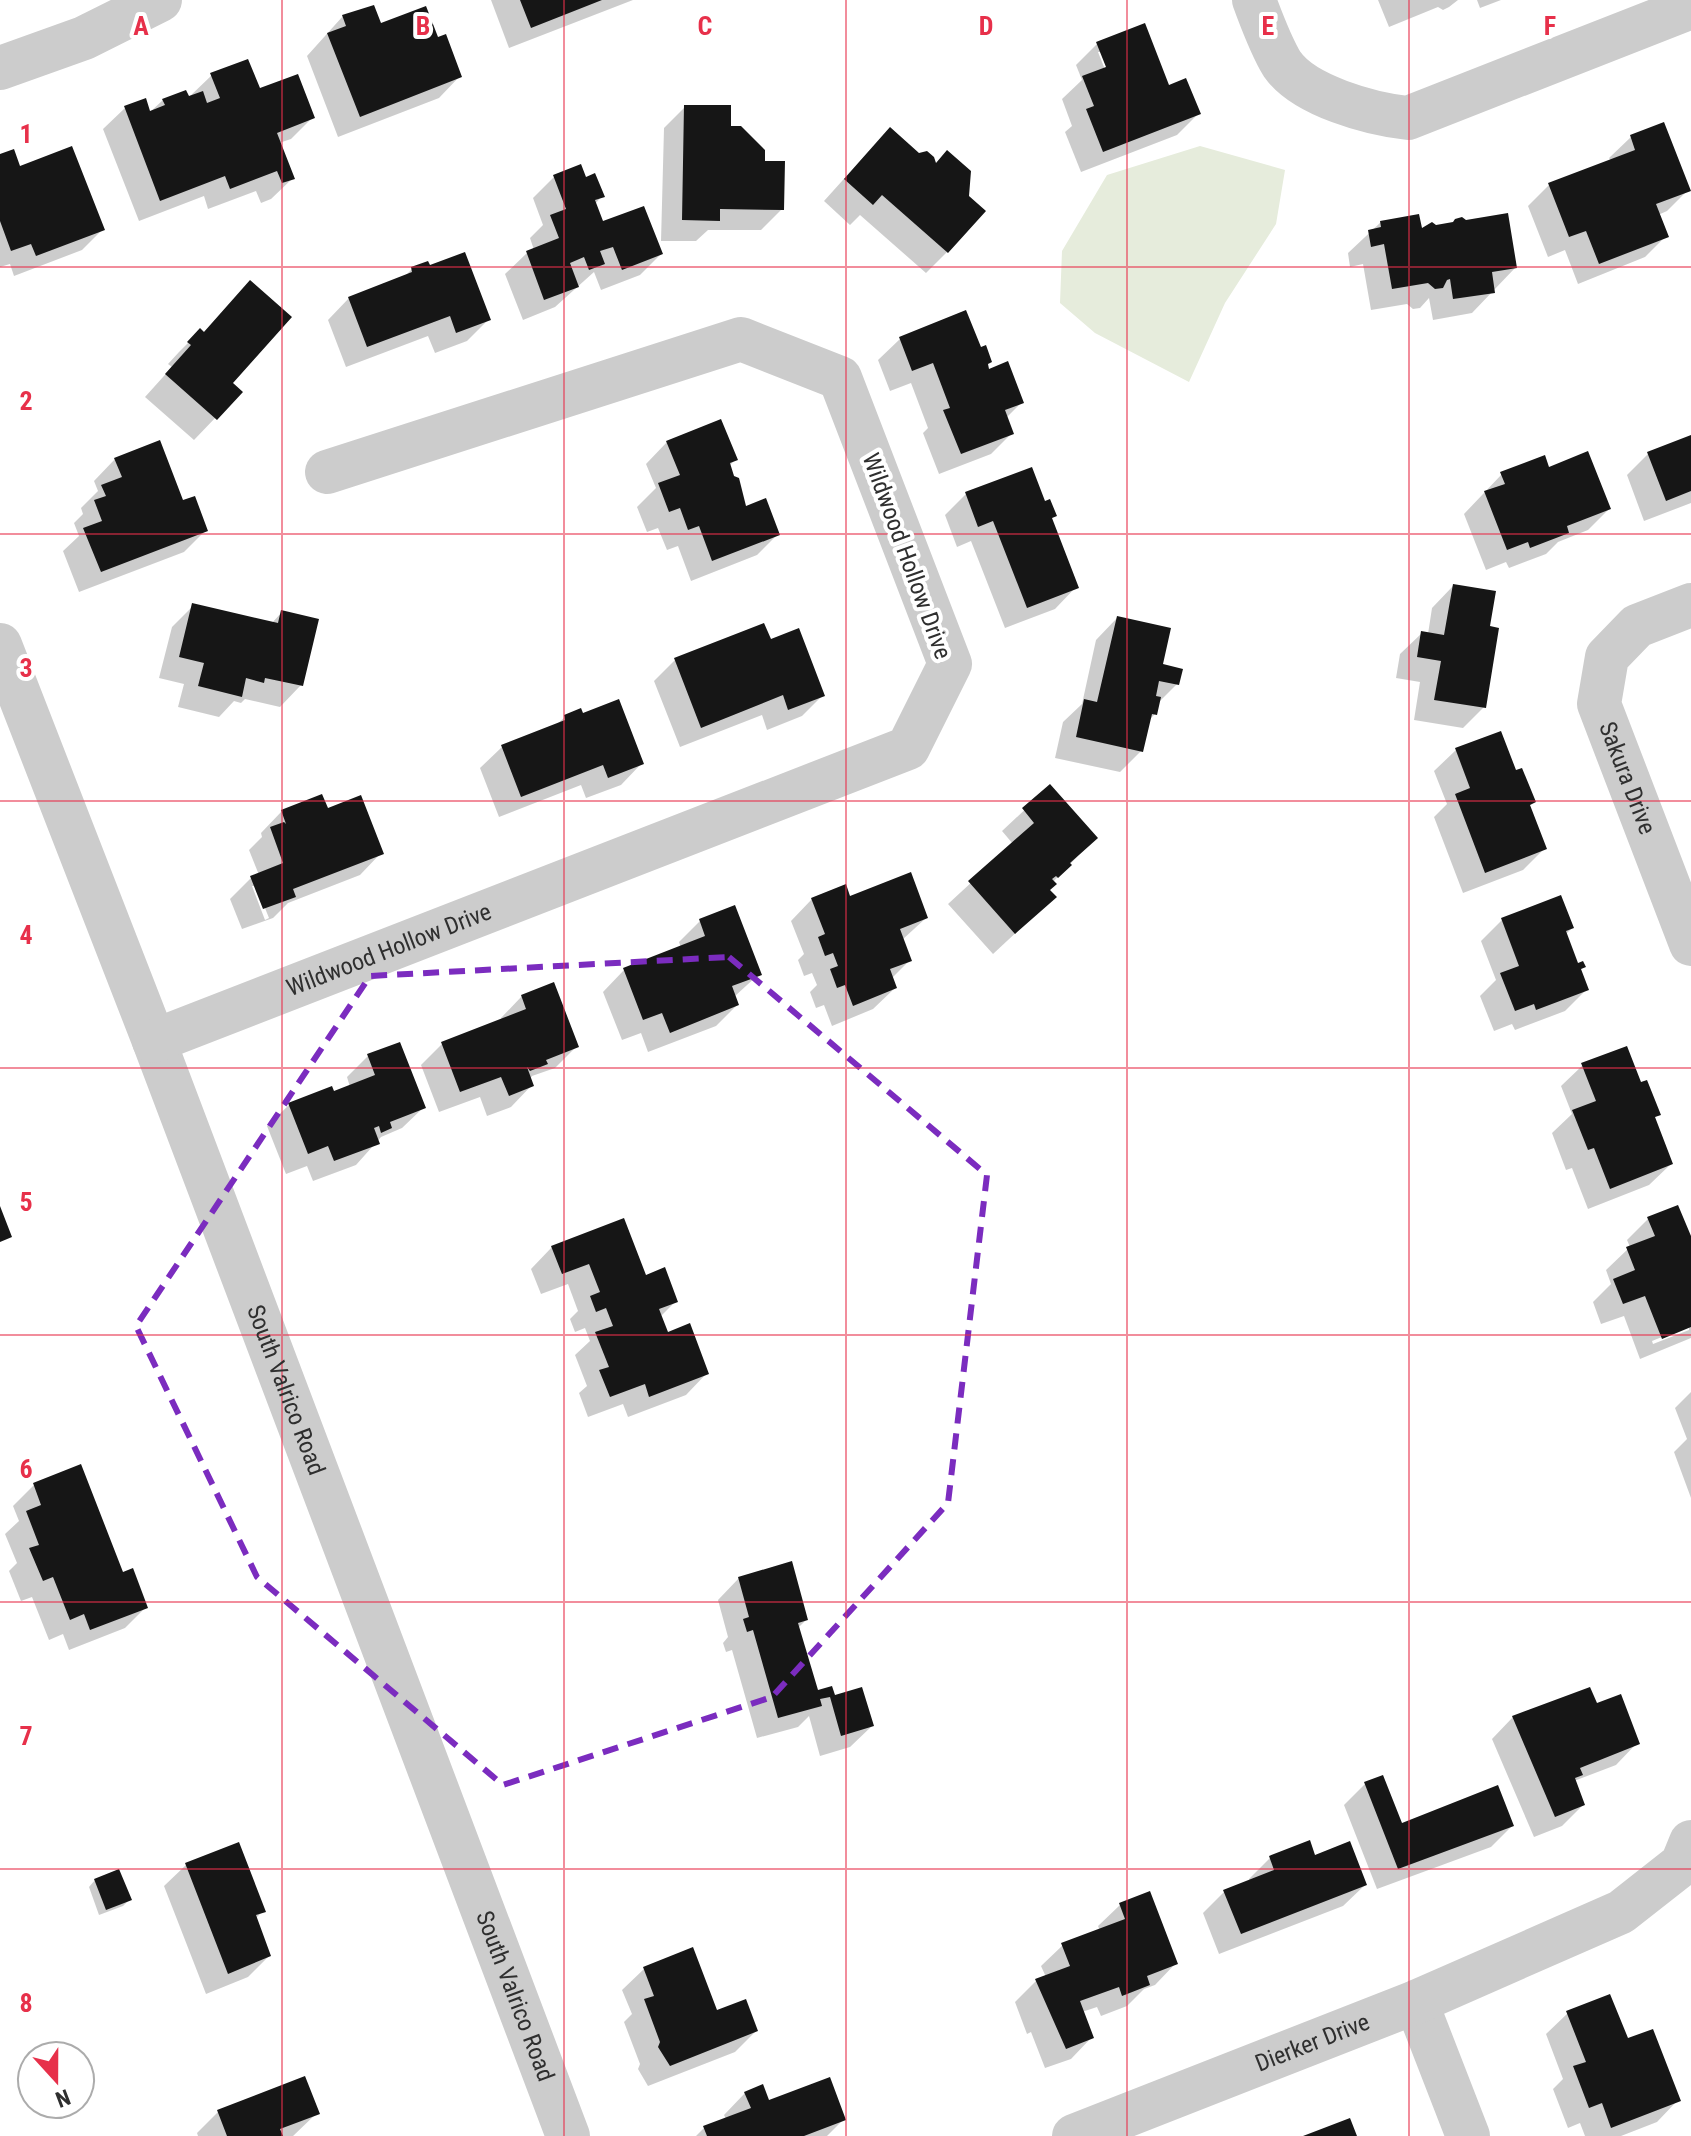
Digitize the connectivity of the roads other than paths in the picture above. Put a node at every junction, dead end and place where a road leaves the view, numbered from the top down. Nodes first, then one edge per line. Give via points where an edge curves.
1 (160, 0) edge
2 (1254, 0) edge
3 (1691, 7) edge
4 (0, 68) edge
5 (327, 472) dead end
6 (1691, 605) edge
7 (0, 645) edge
8 (1691, 944) edge
9 (154, 1041) junction
10 (1691, 1842) edge
11 (1416, 2002) junction
12 (568, 2136) edge
13 (1074, 2136) edge
14 (1468, 2136) edge

1 - 4 street via 84,38
2 - 3 street via 1283,65 1297,80 1361,109 1408,118
5 - 9 street, Wildwood Hollow Drive via 741,339 840,378 950,664 908,748
6 - 8 street, Sakura Drive via 1637,626 1607,657 1599,704
7 - 9 street, South Valrico Road
9 - 12 street, South Valrico Road
10 - 11 street, Dierker Drive via 1682,1864 1621,1912
11 - 13 street, Dierker Drive
11 - 14 street

